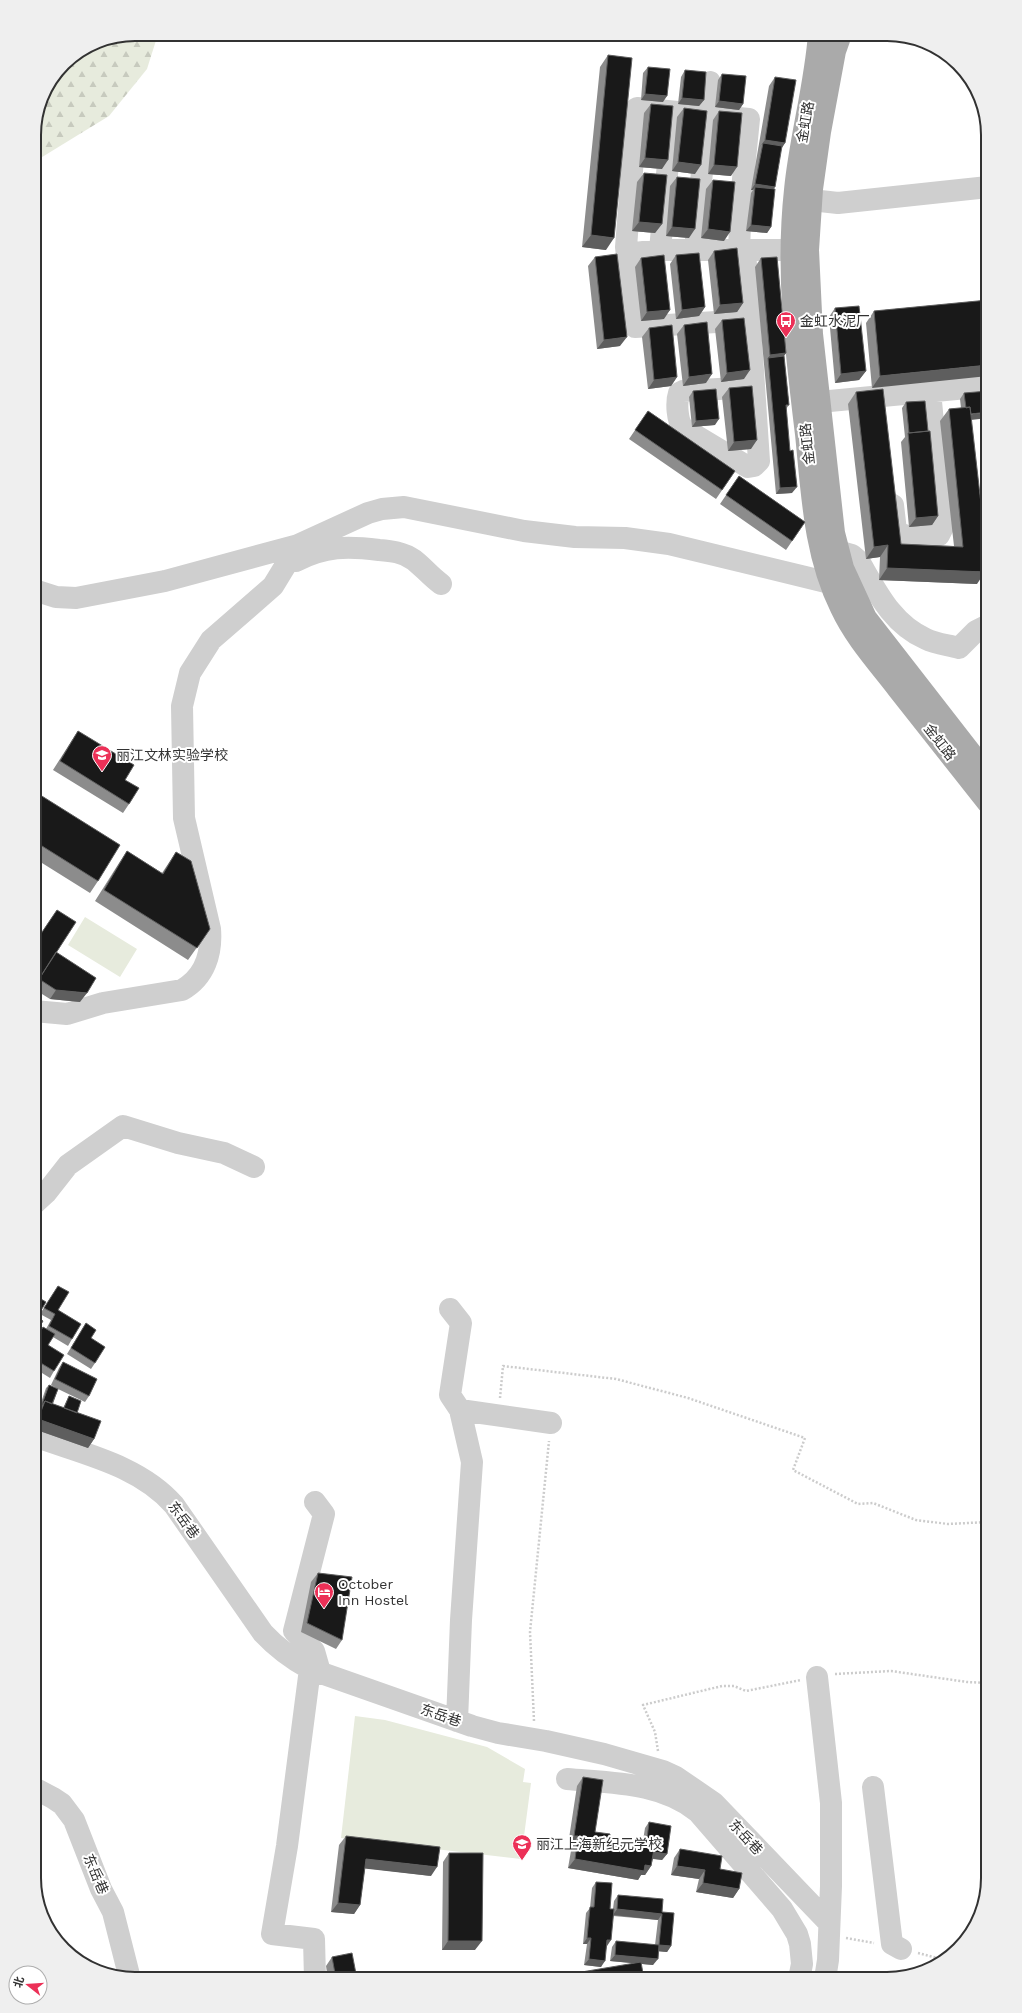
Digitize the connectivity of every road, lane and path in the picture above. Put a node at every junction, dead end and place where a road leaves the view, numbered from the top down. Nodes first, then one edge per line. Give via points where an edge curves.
1 (818, 41) edge
2 (839, 41) edge
3 (710, 82) dead end
4 (672, 112) junction
5 (707, 115) junction
6 (632, 173) junction
7 (667, 176) junction
8 (701, 180) junction
9 (743, 185) junction
10 (981, 188) edge
11 (811, 200) junction
12 (660, 250) junction
13 (697, 250) junction
14 (742, 250) junction
15 (791, 250) junction
16 (627, 254) junction
17 (701, 272) edge
18 (704, 301) edge
19 (749, 320) junction
20 (706, 323) junction
21 (708, 345) edge
22 (710, 367) edge
23 (754, 387) junction
24 (981, 387) edge
25 (712, 390) junction
26 (930, 391) junction
27 (882, 396) junction
28 (819, 402) junction
29 (884, 420) edge
30 (891, 483) edge
31 (298, 545) junction
32 (838, 551) junction
33 (283, 570) junction
34 (830, 583) junction
35 (441, 584) dead end
36 (41, 593) edge
37 (981, 628) edge
38 (981, 765) edge
39 (981, 794) edge
40 (41, 1012) edge
41 (254, 1167) dead end
42 (41, 1197) edge
43 (450, 1309) dead end
44 (460, 1410) junction
45 (498, 1417) junction
46 (551, 1423) joint
47 (41, 1439) edge
48 (315, 1502) dead end
49 (981, 1522) edge
50 (315, 1671) junction
51 (817, 1677) dead end
52 (643, 1705) dead end
53 (457, 1721) junction
54 (534, 1740) junction
55 (663, 1771) junction
56 (567, 1779) dead end
57 (873, 1787) dead end
58 (41, 1792) edge
59 (829, 1923) junction
60 (901, 1949) dead end
61 (128, 1972) edge
62 (315, 1972) edge
63 (801, 1972) edge
64 (826, 1972) edge

1 - 15 main road, 金虹路 via 795,188
2 - 11 main road, 金虹路 via 820,132
3 - 5 street
4 - 5 street
4 - 6 street via 637,108
4 - 7 street
5 - 8 street
5 - 9 street via 749,120
6 - 7 street
6 - 16 street
7 - 8 street
7 - 12 street
8 - 9 street
8 - 13 street
9 - 14 street
10 - 11 street via 838,203
11 - 28 main road, 金虹路 via 808,280
12 - 13 street
12 - 16 street
13 - 14 street
13 - 17 street
14 - 15 street
14 - 19 street
15 - 34 main road, 金虹路 via 795,336 815,516 821,555
16 - 20 street via 635,327
18 - 20 street
19 - 20 street
19 - 23 street
20 - 21 street
22 - 25 street
23 - 25 street
23 - 25 street via 759,461 748,467 680,424 677,398 679,393
24 - 26 street
26 - 27 street
26 - 30 street via 943,527 939,535 913,538 896,531
27 - 28 street
27 - 29 street
28 - 32 main road, 金虹路
31 - 33 street
31 - 34 street via 368,513 404,507 524,531 655,542
31 - 36 street via 165,581 76,598 56,598
32 - 37 street via 852,555 859,561 891,614 907,628 928,640 959,648
32 - 38 main road, 金虹路 via 850,586 876,633
33 - 35 street via 319,551 349,547 399,552 414,560
33 - 40 street via 273,586 211,640 190,673 185,689 182,706 184,818 211,935 211,946 203,969 190,986 182,990 104,1003 67,1014
34 - 39 main road, 金虹路 via 842,610 862,643
41 - 42 street via 224,1153 178,1143 123,1126 68,1165
43 - 44 street via 461,1323 450,1395
44 - 45 street
44 - 53 street via 472,1462
45 - 46 street
45 - 49 path via 503,1366 616,1379 688,1398 805,1438 793,1470 858,1504 873,1503 930,1523
46 - 54 path via 530,1632 535,1707
47 - 50 street, 东岳巷 via 128,1470 157,1488 174,1505 263,1633 285,1654
48 - 50 street via 324,1514 294,1631 314,1651
50 - 53 street, 东岳巷
50 - 62 street via 272,1934 314,1940
51 - 59 street via 831,1803
52 - 55 path via 655,1732
53 - 54 street, 东岳巷
54 - 55 street, 东岳巷 via 604,1754
55 - 59 street, 东岳巷 via 689,1784 714,1803
56 - 63 street via 632,1785 653,1790 689,1805 698,1812 782,1909 797,1934
57 - 60 street via 892,1944
58 - 61 street, 东岳巷 via 62,1804 74,1820 101,1889 113,1912
59 - 64 street

